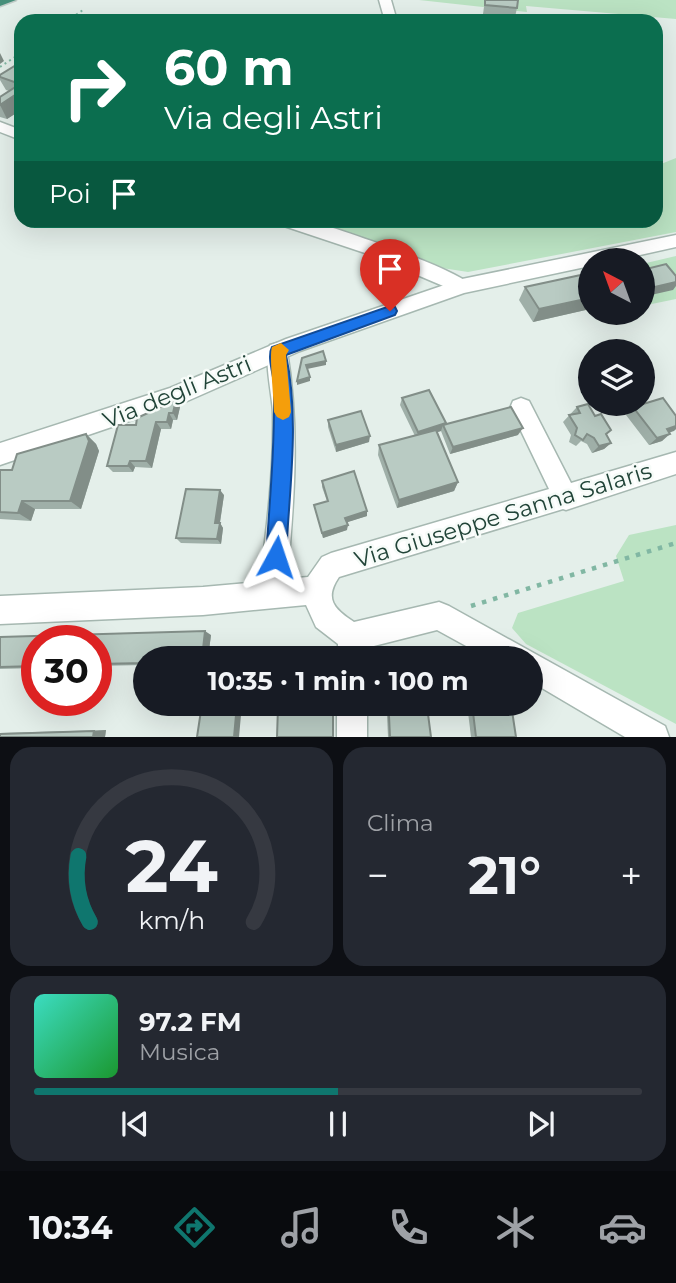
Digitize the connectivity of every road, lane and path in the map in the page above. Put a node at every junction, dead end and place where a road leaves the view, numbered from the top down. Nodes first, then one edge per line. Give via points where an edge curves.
1 (10, 0) edge
2 (0, 3) edge
3 (83, 10) dead end
4 (77, 14) edge
5 (326, 228) edge
6 (676, 241) edge
7 (462, 286) junction
8 (277, 351) junction
9 (521, 408) dead end
10 (0, 454) edge
11 (676, 463) edge
12 (566, 498) junction
13 (676, 543) edge
14 (325, 578) junction
15 (272, 595) junction
16 (0, 610) edge
17 (439, 616) junction
18 (351, 646) edge
19 (355, 646) edge
20 (495, 646) edge
21 (543, 673) edge
22 (352, 716) edge
23 (352, 737) edge
24 (654, 737) edge

1 - 2 highway
3 - 4 path
5 - 7 street
6 - 7 street, Via degli Astri
7 - 8 street, Via degli Astri
8 - 10 street, Via degli Astri via 152,404
8 - 15 street via 284,430
9 - 12 street
11 - 12 street, Via Giuseppe Sanna Salaris
12 - 14 street, Via Giuseppe Sanna Salaris
13 - 17 path
14 - 15 street, Via Giuseppe Sanna Salaris
14 - 18 street via 320,606
15 - 16 street, Via Giuseppe Sanna Salaris
17 - 19 street
17 - 20 street
21 - 24 street
22 - 23 street

